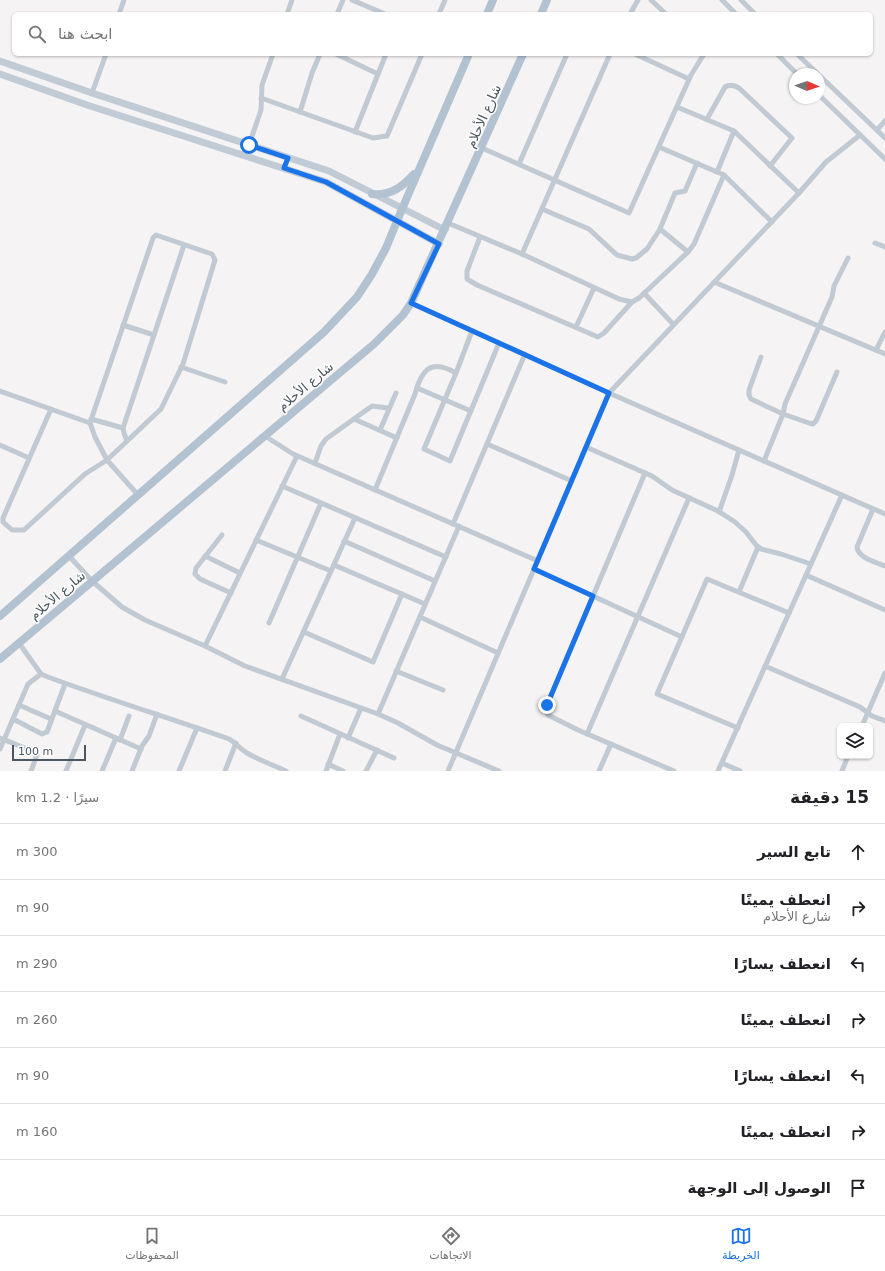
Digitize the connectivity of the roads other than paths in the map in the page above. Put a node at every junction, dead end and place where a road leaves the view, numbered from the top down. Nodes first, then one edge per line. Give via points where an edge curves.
1 (124, 0) edge
2 (292, 0) edge
3 (344, 0) edge
4 (352, 0) edge
5 (446, 0) edge
6 (493, 0) edge
7 (547, 0) edge
8 (638, 0) edge
9 (651, 0) edge
10 (722, 0) edge
11 (741, 0) edge
12 (120, 12) edge
13 (288, 12) edge
14 (339, 12) edge
15 (380, 12) edge
16 (440, 12) edge
17 (488, 12) edge
18 (542, 12) edge
19 (631, 12) edge
20 (664, 12) edge
21 (734, 12) edge
22 (754, 12) edge
23 (105, 56) edge
24 (272, 56) edge
25 (319, 56) edge
26 (340, 56) edge
27 (385, 56) edge
28 (421, 56) edge
29 (468, 56) edge
30 (522, 56) edge
31 (566, 56) edge
32 (609, 56) edge
33 (639, 56) edge
34 (703, 56) edge
35 (779, 56) edge
36 (799, 56) edge
37 (0, 61) edge
38 (791, 68) edge
39 (811, 68) edge
40 (0, 74) edge
41 (378, 74) junction
42 (689, 79) junction
43 (825, 82) edge
44 (92, 94) junction
45 (261, 98) junction
46 (825, 101) edge
47 (87, 105) junction
48 (677, 108) junction
49 (300, 112) junction
50 (707, 119) junction
51 (885, 121) edge
52 (877, 130) junction
53 (734, 131) junction
54 (355, 132) junction
55 (860, 135) junction
56 (885, 138) edge
57 (249, 145) junction
58 (659, 147) junction
59 (482, 148) junction
60 (288, 158) junction
61 (885, 159) edge
62 (697, 163) junction
63 (519, 164) junction
64 (770, 166) junction
65 (284, 168) junction
66 (419, 169) junction
67 (717, 172) junction
68 (724, 174) junction
69 (555, 179) junction
70 (799, 193) junction
71 (372, 194) junction
72 (542, 208) junction
73 (402, 209) junction
74 (397, 220) junction
75 (772, 222) junction
76 (447, 227) junction
77 (660, 229) junction
78 (480, 237) junction
79 (875, 243) dead end
80 (439, 244) junction
81 (184, 245) junction
82 (885, 248) edge
83 (688, 252) junction
84 (522, 254) junction
85 (848, 258) dead end
86 (714, 282) junction
87 (594, 288) junction
88 (644, 294) junction
89 (632, 302) junction
90 (411, 303) junction
91 (673, 324) junction
92 (124, 325) junction
93 (818, 326) junction
94 (576, 327) junction
95 (472, 331) junction
96 (885, 332) edge
97 (154, 335) junction
98 (499, 343) junction
99 (876, 350) junction
100 (525, 354) junction
101 (885, 354) edge
102 (761, 357) dead end
103 (181, 367) junction
104 (837, 372) dead end
105 (456, 373) junction
106 (225, 382) dead end
107 (417, 388) junction
108 (0, 391) edge
109 (396, 392) dead end
110 (609, 393) junction
111 (445, 400) junction
112 (388, 408) junction
113 (51, 409) junction
114 (471, 411) junction
115 (783, 414) junction
116 (354, 419) junction
117 (91, 421) junction
118 (123, 428) junction
119 (380, 430) junction
120 (265, 436) junction
121 (397, 438) junction
122 (127, 441) junction
123 (487, 444) junction
124 (0, 445) edge
125 (586, 447) junction
126 (739, 450) junction
127 (297, 456) junction
128 (29, 458) junction
129 (107, 460) junction
130 (764, 461) junction
131 (315, 463) junction
132 (645, 473) junction
133 (572, 481) junction
134 (282, 486) junction
135 (375, 490) junction
136 (138, 495) junction
137 (842, 496) junction
138 (689, 498) junction
139 (321, 503) junction
140 (873, 509) junction
141 (719, 512) junction
142 (885, 514) edge
143 (355, 518) junction
144 (453, 524) junction
145 (459, 526) junction
146 (222, 535) dead end
147 (256, 540) junction
148 (344, 541) junction
149 (758, 547) junction
150 (69, 556) junction
151 (205, 556) junction
152 (298, 557) junction
153 (446, 557) junction
154 (538, 561) junction
155 (811, 564) junction
156 (334, 565) junction
157 (885, 566) edge
158 (534, 569) junction
159 (331, 571) junction
160 (240, 573) junction
161 (806, 575) junction
162 (436, 581) junction
163 (92, 582) junction
164 (738, 592) junction
165 (231, 593) junction
166 (402, 594) junction
167 (593, 596) junction
168 (425, 604) junction
169 (885, 610) edge
170 (789, 613) junction
171 (0, 616) edge
172 (420, 617) junction
173 (638, 617) junction
174 (269, 623) dead end
175 (304, 632) junction
176 (682, 637) junction
177 (19, 643) junction
178 (205, 646) junction
179 (498, 653) junction
180 (0, 659) edge
181 (765, 666) junction
182 (396, 671) junction
183 (885, 673) edge
184 (41, 674) junction
185 (282, 680) junction
186 (65, 684) junction
187 (443, 690) dead end
188 (19, 704) junction
189 (361, 708) junction
190 (55, 711) junction
191 (868, 712) junction
192 (157, 714) junction
193 (378, 714) junction
194 (129, 716) dead end
195 (300, 716) dead end
196 (51, 719) junction
197 (13, 720) junction
198 (885, 721) edge
199 (863, 723) edge
200 (85, 725) junction
201 (197, 728) junction
202 (738, 728) junction
203 (340, 734) junction
204 (587, 734) junction
205 (348, 738) junction
206 (2, 739) edge
207 (118, 739) junction
208 (236, 743) junction
209 (611, 744) junction
210 (0, 749) edge
211 (141, 749) junction
212 (377, 750) junction
213 (456, 752) junction
214 (394, 758) dead end
215 (847, 759) edge
216 (722, 763) junction
217 (328, 764) junction
218 (31, 771) edge
219 (66, 771) edge
220 (102, 771) edge
221 (132, 771) edge
222 (179, 771) edge
223 (225, 771) edge
224 (286, 771) edge
225 (326, 771) edge
226 (343, 771) edge
227 (366, 771) edge
228 (448, 771) edge
229 (499, 771) edge
230 (599, 771) edge
231 (674, 771) edge
232 (718, 771) edge
233 (740, 771) edge
234 (842, 771) edge

1 - 12 street
2 - 13 street
3 - 14 street
4 - 15 street
5 - 16 street
6 - 17 main road
7 - 18 main road
8 - 19 street
9 - 20 street
10 - 21 street
11 - 22 street
23 - 44 street
24 - 45 street via 262,86
25 - 49 street
26 - 41 street
27 - 41 street
28 - 54 street via 387,136 373,138
29 - 66 main road, شارع الأحلام
30 - 59 main road, شارع الأحلام
31 - 63 street
32 - 69 street
33 - 42 street
34 - 42 street
35 - 38 street
36 - 39 street
37 - 44 main road
40 - 47 main road
41 - 54 street
42 - 48 street
43 - 52 street
44 - 47 main road
44 - 57 main road
45 - 49 street
45 - 57 street via 261,110
46 - 55 street
47 - 65 main road
48 - 50 street
48 - 58 street
49 - 54 street
50 - 53 street
50 - 64 street via 725,87 734,85 739,88 792,138
51 - 52 street
52 - 56 street
53 - 64 street
53 - 67 street
55 - 61 street
55 - 70 street via 826,162
57 - 60 main road
58 - 62 street
58 - 69 street via 629,213
59 - 63 street
59 - 76 main road, شارع الأحلام
60 - 65 main road
60 - 71 main road via 329,171
62 - 67 street
62 - 77 street via 685,191 675,192
63 - 69 street
64 - 70 street
65 - 74 main road via 326,182
66 - 71 main road via 397,190 385,194
66 - 73 main road, شارع الأحلام
67 - 68 street
68 - 75 street
68 - 83 street via 694,244
69 - 72 street
70 - 75 street
71 - 73 main road
72 - 77 street via 589,228 618,255 632,258 636,258 647,249
72 - 84 street
73 - 74 main road, شارع الأحلام
73 - 76 main road
74 - 80 main road
74 - 136 main road, شارع الأحلام via 386,248 357,297 324,332
75 - 86 street
76 - 78 street
76 - 80 main road, شارع الأحلام
77 - 83 street
78 - 84 street
78 - 94 street via 466,280
79 - 82 street
80 - 90 main road, شارع الأحلام
81 - 92 street via 156,235 153,238
81 - 97 street
81 - 103 street via 212,254 215,260
83 - 88 street
84 - 87 street
85 - 93 street
86 - 91 street
86 - 93 street
87 - 89 street
87 - 94 street
88 - 89 street
88 - 91 street
89 - 94 street via 598,337
90 - 95 street
90 - 120 main road, شارع الأحلام via 374,344
91 - 110 street
92 - 97 street
92 - 117 street
93 - 99 street
93 - 115 street
95 - 98 street
95 - 105 street
96 - 99 street
97 - 118 street
98 - 100 street
98 - 114 street
99 - 101 street
100 - 110 street
100 - 123 street
102 - 115 street via 749,395 751,399
103 - 106 street
103 - 122 street via 162,409
104 - 115 street via 813,424
105 - 107 street via 447,368 430,367 423,373
105 - 111 street
107 - 111 street
107 - 121 street
108 - 113 street
109 - 112 street
110 - 125 street
110 - 126 street
111 - 114 street
111 - 114 street via 424,449 450,461
112 - 116 street via 372,406
112 - 119 street
113 - 117 street
113 - 128 street
115 - 130 street
116 - 119 street
116 - 131 street via 326,439
117 - 118 street
117 - 129 street via 95,437
118 - 122 street
119 - 121 street
120 - 127 street
120 - 163 main road, شارع الأحلام
121 - 135 street
122 - 129 street
123 - 133 street
123 - 144 street
124 - 128 street
125 - 132 street
125 - 133 street
126 - 130 street
126 - 141 street
127 - 131 street
127 - 134 street
128 - 129 street via 3,522 12,530 24,530 85,474
129 - 136 street
130 - 137 street
131 - 135 street
132 - 138 street
132 - 167 street
133 - 154 street
134 - 139 street
134 - 147 street
135 - 144 street
136 - 150 main road, شارع الأحلام
137 - 140 street
137 - 155 street
138 - 141 street
138 - 173 street
139 - 143 street
139 - 152 street
140 - 142 street
140 - 157 street via 857,551 860,555
141 - 149 street via 735,522
143 - 148 street
143 - 153 street
144 - 145 street
145 - 153 street
145 - 154 street
146 - 151 street
147 - 152 street
147 - 160 street
148 - 156 street
148 - 162 street
149 - 155 street
149 - 164 street
150 - 163 street
150 - 171 main road, شارع الأحلام
151 - 160 street
151 - 165 street via 196,568 195,574 200,579
152 - 159 street
152 - 174 street
153 - 162 street
154 - 158 street
155 - 161 street
156 - 159 street
156 - 166 street
158 - 167 street
158 - 179 street
159 - 175 street
160 - 165 street
161 - 169 street
161 - 170 street
162 - 168 street
163 - 177 main road, شارع الأحلام
163 - 178 street via 122,607
164 - 170 street
164 - 176 street via 707,579
165 - 178 street
166 - 168 street
166 - 175 street via 373,662
167 - 173 street
167 - 204 street via 546,711 548,716
168 - 172 street
170 - 181 street
172 - 179 street
172 - 182 street
173 - 176 street
173 - 204 street
175 - 185 street
176 - 202 street via 657,694
177 - 180 main road, شارع الأحلام
177 - 184 street
178 - 185 street via 245,666
179 - 213 street
181 - 191 street
181 - 202 street
182 - 187 street
182 - 193 street
183 - 191 street
184 - 186 street
184 - 188 street via 28,684
185 - 189 street
186 - 190 street
186 - 192 street
188 - 196 street
188 - 197 street
189 - 193 street
189 - 205 street
190 - 196 street
190 - 200 street
191 - 198 street
191 - 199 street
192 - 201 street
192 - 211 street
193 - 213 street via 437,745
194 - 207 street
195 - 203 street
196 - 197 street via 47,732 42,734
197 - 206 street
200 - 207 street
200 - 219 street
201 - 208 street
201 - 222 street
202 - 216 street
203 - 205 street
203 - 217 street
204 - 209 street
205 - 212 street
206 - 210 street
206 - 218 street via 35,752 37,755
207 - 211 street
207 - 220 street
208 - 223 street
208 - 224 street via 247,753
209 - 230 street
209 - 231 street
211 - 221 street
212 - 214 street
212 - 227 street
213 - 228 street
213 - 229 street
215 - 234 street
216 - 232 street
216 - 233 street
217 - 225 street
217 - 226 street

